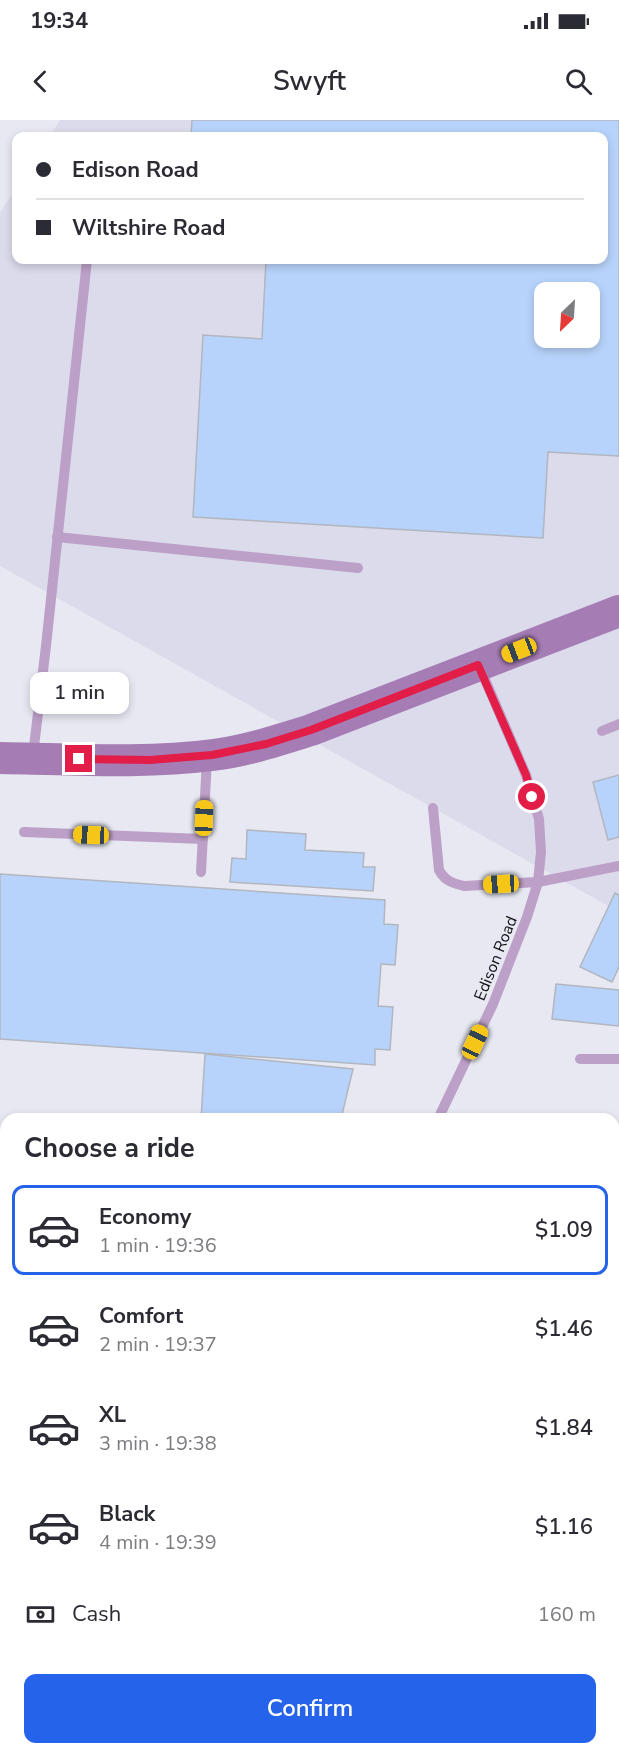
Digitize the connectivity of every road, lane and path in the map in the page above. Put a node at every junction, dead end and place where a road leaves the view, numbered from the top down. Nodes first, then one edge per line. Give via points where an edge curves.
1 (87, 264) edge
2 (57, 537) junction
3 (358, 568) dead end
4 (619, 611) edge
5 (478, 665) junction
6 (619, 724) edge
7 (602, 731) dead end
8 (207, 755) junction
9 (0, 758) edge
10 (32, 759) junction
11 (433, 808) dead end
12 (24, 832) dead end
13 (203, 839) junction
14 (619, 866) edge
15 (201, 872) dead end
16 (538, 882) junction
17 (580, 1059) dead end
18 (619, 1059) edge
19 (441, 1113) edge

1 - 2 lane
2 - 3 lane
2 - 10 lane
4 - 5 street
5 - 8 street via 311,730 266,744
5 - 16 lane, Edison Road via 526,775 539,819 542,852
6 - 7 lane
8 - 10 street via 150,760
8 - 13 lane
9 - 10 street
11 - 16 lane via 439,870 444,879 464,886
12 - 13 lane
13 - 15 lane
14 - 16 lane
16 - 19 lane, Edison Road via 493,1004
17 - 18 lane

